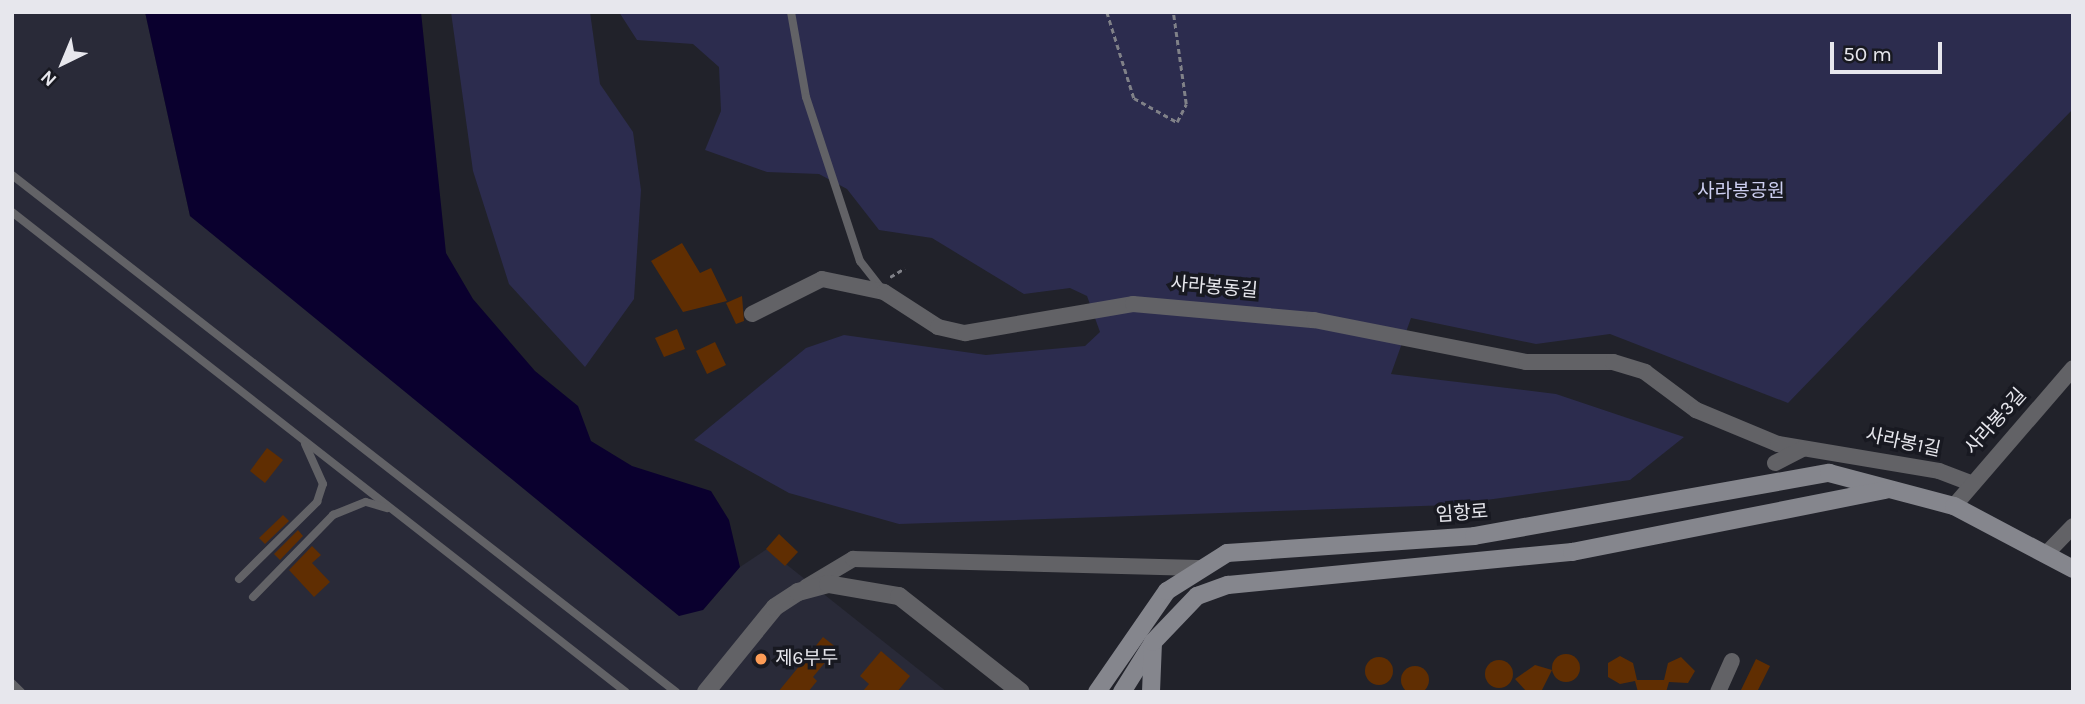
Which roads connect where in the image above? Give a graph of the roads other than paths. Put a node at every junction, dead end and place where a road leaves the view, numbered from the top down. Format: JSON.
{"nodes":[{"id":1,"x":792,"y":12,"type":"edge"},
{"id":2,"x":12,"y":175,"type":"edge"},
{"id":3,"x":12,"y":212,"type":"edge"},
{"id":4,"x":882,"y":289,"type":"junction"},
{"id":5,"x":752,"y":314,"type":"dead end"},
{"id":6,"x":2073,"y":368,"type":"edge"},
{"id":7,"x":299,"y":436,"type":"junction"},
{"id":8,"x":1803,"y":449,"type":"junction"},
{"id":9,"x":1826,"y":451,"type":"joint"},
{"id":10,"x":1776,"y":463,"type":"dead end"},
{"id":11,"x":1970,"y":482,"type":"junction"},
{"id":12,"x":1888,"y":489,"type":"junction"},
{"id":13,"x":1954,"y":506,"type":"junction"},
{"id":14,"x":394,"y":510,"type":"junction"},
{"id":15,"x":2073,"y":526,"type":"edge"},
{"id":16,"x":2046,"y":554,"type":"junction"},
{"id":17,"x":1198,"y":568,"type":"junction"},
{"id":18,"x":2073,"y":569,"type":"edge"},
{"id":19,"x":239,"y":579,"type":"dead end"},
{"id":20,"x":798,"y":592,"type":"junction"},
{"id":21,"x":254,"y":597,"type":"dead end"},
{"id":22,"x":1153,"y":642,"type":"junction"},
{"id":23,"x":1732,"y":661,"type":"dead end"},
{"id":24,"x":12,"y":683,"type":"edge"},
{"id":25,"x":21,"y":692,"type":"edge"},
{"id":26,"x":626,"y":692,"type":"edge"},
{"id":27,"x":676,"y":692,"type":"edge"},
{"id":28,"x":706,"y":692,"type":"edge"},
{"id":29,"x":1021,"y":692,"type":"edge"},
{"id":30,"x":1097,"y":692,"type":"edge"},
{"id":31,"x":1122,"y":692,"type":"edge"},
{"id":32,"x":1150,"y":692,"type":"edge"},
{"id":33,"x":1718,"y":692,"type":"edge"}],
"edges":[{"from":1,"to":4,"type":"lane","name":"사라봉동길"},
{"from":2,"to":27,"type":"lane"},
{"from":3,"to":7,"type":"lane"},
{"from":4,"to":5,"type":"street"},
{"from":4,"to":8,"type":"street","name":"사라봉동길"},
{"from":6,"to":11,"type":"street","name":"사라봉3길"},
{"from":7,"to":14,"type":"lane"},
{"from":7,"to":19,"type":"lane"},
{"from":8,"to":9,"type":"street","name":"사라봉동길"},
{"from":8,"to":10,"type":"street"},
{"from":9,"to":11,"type":"street","name":"사라봉1길"},
{"from":11,"to":13,"type":"street","name":"사라봉3길"},
{"from":12,"to":13,"type":"main road","name":"임항로"},
{"from":12,"to":17,"type":"main road","name":"임항로"},
{"from":12,"to":22,"type":"main road","name":"임항로"},
{"from":13,"to":16,"type":"main road","name":"임항로"},
{"from":14,"to":21,"type":"lane"},
{"from":14,"to":26,"type":"lane"},
{"from":15,"to":16,"type":"street"},
{"from":16,"to":18,"type":"main road","name":"임항로"},
{"from":17,"to":20,"type":"street"},
{"from":17,"to":30,"type":"main road","name":"임항로"},
{"from":20,"to":28,"type":"street"},
{"from":20,"to":29,"type":"street"},
{"from":22,"to":31,"type":"main road","name":"임항로"},
{"from":22,"to":32,"type":"main road"},
{"from":23,"to":33,"type":"street"},
{"from":24,"to":25,"type":"lane"}]}
